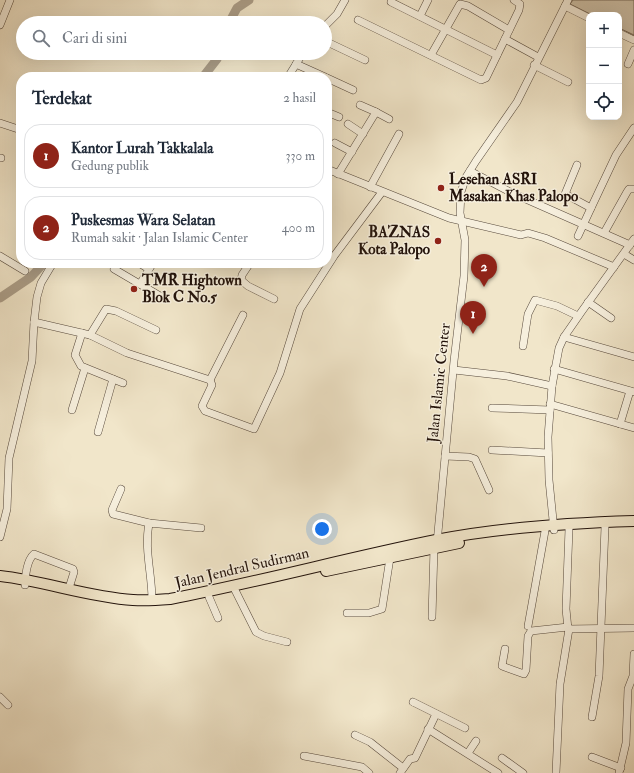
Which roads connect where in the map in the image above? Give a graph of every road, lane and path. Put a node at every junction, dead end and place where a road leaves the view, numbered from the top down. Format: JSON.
{"nodes":[{"id":1,"x":10,"y":0,"type":"edge"},
{"id":2,"x":345,"y":0,"type":"edge"},
{"id":3,"x":428,"y":0,"type":"edge"},
{"id":4,"x":514,"y":0,"type":"edge"},
{"id":5,"x":391,"y":2,"type":"dead end"},
{"id":6,"x":400,"y":3,"type":"edge"},
{"id":7,"x":567,"y":3,"type":"edge"},
{"id":8,"x":420,"y":16,"type":"junction"},
{"id":9,"x":586,"y":16,"type":"edge"},
{"id":10,"x":332,"y":19,"type":"edge"},
{"id":11,"x":358,"y":20,"type":"dead end"},
{"id":12,"x":0,"y":25,"type":"edge"},
{"id":13,"x":446,"y":29,"type":"junction"},
{"id":14,"x":509,"y":30,"type":"junction"},
{"id":15,"x":622,"y":34,"type":"edge"},
{"id":16,"x":505,"y":38,"type":"junction"},
{"id":17,"x":634,"y":40,"type":"edge"},
{"id":18,"x":332,"y":44,"type":"edge"},
{"id":19,"x":634,"y":50,"type":"edge"},
{"id":20,"x":431,"y":55,"type":"junction"},
{"id":21,"x":497,"y":55,"type":"junction"},
{"id":22,"x":538,"y":58,"type":"junction"},
{"id":23,"x":299,"y":60,"type":"edge"},
{"id":24,"x":365,"y":60,"type":"dead end"},
{"id":25,"x":296,"y":64,"type":"junction"},
{"id":26,"x":628,"y":64,"type":"dead end"},
{"id":27,"x":534,"y":65,"type":"junction"},
{"id":28,"x":291,"y":72,"type":"edge"},
{"id":29,"x":314,"y":72,"type":"edge"},
{"id":30,"x":332,"y":80,"type":"edge"},
{"id":31,"x":568,"y":82,"type":"dead end"},
{"id":32,"x":353,"y":90,"type":"dead end"},
{"id":33,"x":360,"y":105,"type":"dead end"},
{"id":34,"x":376,"y":112,"type":"junction"},
{"id":35,"x":332,"y":114,"type":"edge"},
{"id":36,"x":339,"y":117,"type":"dead end"},
{"id":37,"x":389,"y":118,"type":"dead end"},
{"id":38,"x":0,"y":123,"type":"edge"},
{"id":39,"x":348,"y":124,"type":"dead end"},
{"id":40,"x":16,"y":128,"type":"edge"},
{"id":41,"x":634,"y":128,"type":"edge"},
{"id":42,"x":363,"y":134,"type":"junction"},
{"id":43,"x":399,"y":134,"type":"dead end"},
{"id":44,"x":335,"y":143,"type":"dead end"},
{"id":45,"x":352,"y":152,"type":"junction"},
{"id":46,"x":577,"y":165,"type":"dead end"},
{"id":47,"x":470,"y":171,"type":"junction"},
{"id":48,"x":332,"y":172,"type":"edge"},
{"id":49,"x":338,"y":174,"type":"junction"},
{"id":50,"x":370,"y":187,"type":"junction"},
{"id":51,"x":634,"y":189,"type":"edge"},
{"id":52,"x":382,"y":192,"type":"junction"},
{"id":53,"x":591,"y":208,"type":"junction"},
{"id":54,"x":461,"y":222,"type":"junction"},
{"id":55,"x":584,"y":224,"type":"junction"},
{"id":56,"x":604,"y":233,"type":"junction"},
{"id":57,"x":578,"y":236,"type":"dead end"},
{"id":58,"x":632,"y":242,"type":"edge"},
{"id":59,"x":332,"y":254,"type":"edge"},
{"id":60,"x":624,"y":254,"type":"junction"},
{"id":61,"x":0,"y":256,"type":"edge"},
{"id":62,"x":634,"y":260,"type":"edge"},
{"id":63,"x":16,"y":266,"type":"edge"},
{"id":64,"x":614,"y":267,"type":"junction"},
{"id":65,"x":20,"y":268,"type":"edge"},
{"id":66,"x":50,"y":268,"type":"edge"},
{"id":67,"x":150,"y":268,"type":"edge"},
{"id":68,"x":247,"y":268,"type":"edge"},
{"id":69,"x":323,"y":268,"type":"edge"},
{"id":70,"x":114,"y":269,"type":"dead end"},
{"id":71,"x":25,"y":271,"type":"dead end"},
{"id":72,"x":140,"y":284,"type":"junction"},
{"id":73,"x":160,"y":296,"type":"dead end"},
{"id":74,"x":274,"y":299,"type":"dead end"},
{"id":75,"x":588,"y":302,"type":"junction"},
{"id":76,"x":243,"y":315,"type":"dead end"},
{"id":77,"x":578,"y":316,"type":"junction"},
{"id":78,"x":611,"y":318,"type":"dead end"},
{"id":79,"x":34,"y":322,"type":"junction"},
{"id":80,"x":156,"y":330,"type":"dead end"},
{"id":81,"x":82,"y":333,"type":"junction"},
{"id":82,"x":90,"y":335,"type":"junction"},
{"id":83,"x":564,"y":337,"type":"junction"},
{"id":84,"x":523,"y":346,"type":"dead end"},
{"id":85,"x":634,"y":357,"type":"edge"},
{"id":86,"x":85,"y":368,"type":"junction"},
{"id":87,"x":554,"y":369,"type":"junction"},
{"id":88,"x":454,"y":370,"type":"junction"},
{"id":89,"x":113,"y":379,"type":"junction"},
{"id":90,"x":210,"y":380,"type":"junction"},
{"id":91,"x":123,"y":383,"type":"dead end"},
{"id":92,"x":552,"y":386,"type":"junction"},
{"id":93,"x":632,"y":391,"type":"edge"},
{"id":94,"x":550,"y":407,"type":"junction"},
{"id":95,"x":492,"y":408,"type":"dead end"},
{"id":96,"x":72,"y":410,"type":"dead end"},
{"id":97,"x":620,"y":424,"type":"junction"},
{"id":98,"x":634,"y":428,"type":"edge"},
{"id":99,"x":98,"y":432,"type":"dead end"},
{"id":100,"x":492,"y":450,"type":"dead end"},
{"id":101,"x":548,"y":453,"type":"junction"},
{"id":102,"x":445,"y":456,"type":"junction"},
{"id":103,"x":121,"y":489,"type":"dead end"},
{"id":104,"x":489,"y":490,"type":"dead end"},
{"id":105,"x":634,"y":521,"type":"edge"},
{"id":106,"x":149,"y":523,"type":"junction"},
{"id":107,"x":634,"y":526,"type":"edge"},
{"id":108,"x":605,"y":527,"type":"junction"},
{"id":109,"x":201,"y":528,"type":"dead end"},
{"id":110,"x":551,"y":529,"type":"junction"},
{"id":111,"x":569,"y":529,"type":"junction"},
{"id":112,"x":0,"y":537,"type":"edge"},
{"id":113,"x":436,"y":545,"type":"junction"},
{"id":114,"x":390,"y":558,"type":"junction"},
{"id":115,"x":0,"y":576,"type":"edge"},
{"id":116,"x":0,"y":582,"type":"edge"},
{"id":117,"x":25,"y":582,"type":"junction"},
{"id":118,"x":69,"y":588,"type":"junction"},
{"id":119,"x":235,"y":590,"type":"junction"},
{"id":120,"x":209,"y":597,"type":"junction"},
{"id":121,"x":152,"y":600,"type":"junction"},
{"id":122,"x":347,"y":613,"type":"dead end"},
{"id":123,"x":432,"y":617,"type":"dead end"},
{"id":124,"x":218,"y":618,"type":"dead end"},
{"id":125,"x":528,"y":626,"type":"dead end"},
{"id":126,"x":568,"y":628,"type":"junction"},
{"id":127,"x":634,"y":628,"type":"edge"},
{"id":128,"x":600,"y":629,"type":"junction"},
{"id":129,"x":287,"y":642,"type":"dead end"},
{"id":130,"x":505,"y":649,"type":"dead end"},
{"id":131,"x":634,"y":654,"type":"edge"},
{"id":132,"x":634,"y":676,"type":"edge"},
{"id":133,"x":0,"y":696,"type":"edge"},
{"id":134,"x":413,"y":702,"type":"dead end"},
{"id":135,"x":8,"y":706,"type":"dead end"},
{"id":136,"x":631,"y":707,"type":"edge"},
{"id":137,"x":436,"y":714,"type":"junction"},
{"id":138,"x":592,"y":717,"type":"dead end"},
{"id":139,"x":465,"y":728,"type":"dead end"},
{"id":140,"x":428,"y":729,"type":"junction"},
{"id":141,"x":355,"y":735,"type":"dead end"},
{"id":142,"x":476,"y":741,"type":"dead end"},
{"id":143,"x":626,"y":743,"type":"junction"},
{"id":144,"x":634,"y":746,"type":"edge"},
{"id":145,"x":468,"y":753,"type":"junction"},
{"id":146,"x":304,"y":756,"type":"dead end"},
{"id":147,"x":502,"y":758,"type":"dead end"},
{"id":148,"x":592,"y":758,"type":"dead end"},
{"id":149,"x":402,"y":770,"type":"edge"},
{"id":150,"x":620,"y":770,"type":"edge"},
{"id":151,"x":369,"y":773,"type":"edge"},
{"id":152,"x":498,"y":773,"type":"edge"},
{"id":153,"x":522,"y":773,"type":"edge"},
{"id":154,"x":556,"y":773,"type":"edge"}],
"edges":[{"from":1,"to":12,"type":"street"},
{"from":2,"to":10,"type":"street"},
{"from":3,"to":8,"type":"street"},
{"from":4,"to":14,"type":"street"},
{"from":5,"to":6,"type":"street"},
{"from":6,"to":8,"type":"street"},
{"from":7,"to":9,"type":"street"},
{"from":7,"to":22,"type":"street","name":"Jalan Islamic Center"},
{"from":8,"to":13,"type":"street"},
{"from":11,"to":20,"type":"street"},
{"from":13,"to":14,"type":"street"},
{"from":13,"to":20,"type":"street"},
{"from":13,"to":21,"type":"street"},
{"from":14,"to":16,"type":"street"},
{"from":15,"to":17,"type":"street"},
{"from":16,"to":21,"type":"street"},
{"from":16,"to":22,"type":"street"},
{"from":18,"to":24,"type":"street"},
{"from":19,"to":26,"type":"street"},
{"from":20,"to":21,"type":"street"},
{"from":22,"to":27,"type":"street","name":"Jalan Islamic Center"},
{"from":23,"to":25,"type":"street"},
{"from":25,"to":28,"type":"street"},
{"from":25,"to":29,"type":"street"},
{"from":27,"to":31,"type":"street"},
{"from":27,"to":47,"type":"street","name":"Jalan Islamic Center"},
{"from":30,"to":32,"type":"street"},
{"from":33,"to":34,"type":"street"},
{"from":34,"to":37,"type":"street"},
{"from":34,"to":42,"type":"street"},
{"from":35,"to":36,"type":"street"},
{"from":38,"to":40,"type":"street"},
{"from":39,"to":42,"type":"street"},
{"from":41,"to":53,"type":"street"},
{"from":42,"to":45,"type":"street"},
{"from":43,"to":50,"type":"street"},
{"from":44,"to":45,"type":"street"},
{"from":45,"to":49,"type":"street"},
{"from":46,"to":53,"type":"street"},
{"from":47,"to":54,"type":"street","name":"Jalan Islamic Center"},
{"from":47,"to":55,"type":"street"},
{"from":48,"to":49,"type":"street"},
{"from":49,"to":50,"type":"street"},
{"from":50,"to":52,"type":"street"},
{"from":51,"to":56,"type":"street"},
{"from":52,"to":54,"type":"street"},
{"from":52,"to":59,"type":"street"},
{"from":53,"to":55,"type":"street"},
{"from":54,"to":64,"type":"street"},
{"from":54,"to":88,"type":"street","name":"Jalan Islamic Center"},
{"from":55,"to":56,"type":"street"},
{"from":55,"to":57,"type":"street"},
{"from":56,"to":58,"type":"street"},
{"from":58,"to":60,"type":"street"},
{"from":60,"to":62,"type":"street"},
{"from":60,"to":64,"type":"street"},
{"from":61,"to":63,"type":"street"},
{"from":64,"to":75,"type":"street"},
{"from":65,"to":71,"type":"street"},
{"from":66,"to":79,"type":"street"},
{"from":67,"to":72,"type":"street"},
{"from":68,"to":74,"type":"street"},
{"from":69,"to":90,"type":"street"},
{"from":70,"to":72,"type":"street"},
{"from":72,"to":73,"type":"street"},
{"from":75,"to":77,"type":"street"},
{"from":75,"to":78,"type":"street"},
{"from":76,"to":90,"type":"street"},
{"from":77,"to":83,"type":"street"},
{"from":77,"to":84,"type":"street"},
{"from":79,"to":81,"type":"street"},
{"from":79,"to":112,"type":"street"},
{"from":80,"to":82,"type":"street"},
{"from":81,"to":82,"type":"street"},
{"from":81,"to":86,"type":"street"},
{"from":82,"to":90,"type":"street"},
{"from":83,"to":85,"type":"street"},
{"from":83,"to":87,"type":"street"},
{"from":86,"to":89,"type":"street"},
{"from":86,"to":96,"type":"street"},
{"from":87,"to":92,"type":"street"},
{"from":87,"to":93,"type":"street"},
{"from":88,"to":92,"type":"street"},
{"from":88,"to":102,"type":"street","name":"Jalan Islamic Center"},
{"from":89,"to":91,"type":"street"},
{"from":89,"to":99,"type":"street"},
{"from":92,"to":94,"type":"street"},
{"from":93,"to":97,"type":"street"},
{"from":94,"to":95,"type":"street"},
{"from":94,"to":97,"type":"street"},
{"from":94,"to":101,"type":"street"},
{"from":97,"to":98,"type":"street"},
{"from":100,"to":101,"type":"street"},
{"from":101,"to":110,"type":"street"},
{"from":102,"to":104,"type":"street"},
{"from":102,"to":113,"type":"street","name":"Jalan Islamic Center"},
{"from":103,"to":106,"type":"street"},
{"from":105,"to":110,"type":"highway","name":"Jalan Jendral Sudirman"},
{"from":106,"to":109,"type":"street"},
{"from":106,"to":121,"type":"street"},
{"from":107,"to":108,"type":"highway","name":"Jalan Jendral Sudirman"},
{"from":108,"to":111,"type":"highway","name":"Jalan Jendral Sudirman"},
{"from":108,"to":128,"type":"street"},
{"from":110,"to":111,"type":"highway","name":"Jalan Jendral Sudirman"},
{"from":110,"to":113,"type":"highway","name":"Jalan Jendral Sudirman"},
{"from":110,"to":125,"type":"street"},
{"from":111,"to":126,"type":"street"},
{"from":113,"to":114,"type":"highway","name":"Jalan Jendral Sudirman"},
{"from":113,"to":121,"type":"highway","name":"Jalan Jendral Sudirman"},
{"from":113,"to":123,"type":"street","name":"Jalan Islamic Center"},
{"from":114,"to":119,"type":"highway","name":"Jalan Jendral Sudirman"},
{"from":114,"to":122,"type":"street"},
{"from":115,"to":117,"type":"highway","name":"Jalan Jendral Sudirman"},
{"from":116,"to":117,"type":"highway","name":"Jalan Jendral Sudirman"},
{"from":117,"to":118,"type":"highway","name":"Jalan Jendral Sudirman"},
{"from":117,"to":118,"type":"street"},
{"from":117,"to":120,"type":"highway","name":"Jalan Jendral Sudirman"},
{"from":118,"to":121,"type":"highway","name":"Jalan Jendral Sudirman"},
{"from":119,"to":120,"type":"highway","name":"Jalan Jendral Sudirman"},
{"from":119,"to":129,"type":"street"},
{"from":120,"to":124,"type":"street"},
{"from":126,"to":128,"type":"street"},
{"from":126,"to":130,"type":"street"},
{"from":126,"to":154,"type":"street"},
{"from":127,"to":128,"type":"street"},
{"from":128,"to":138,"type":"street"},
{"from":131,"to":132,"type":"street"},
{"from":132,"to":136,"type":"street"},
{"from":133,"to":135,"type":"street"},
{"from":134,"to":137,"type":"street"},
{"from":136,"to":143,"type":"street"},
{"from":137,"to":139,"type":"street"},
{"from":137,"to":140,"type":"street"},
{"from":140,"to":145,"type":"street"},
{"from":140,"to":149,"type":"street"},
{"from":141,"to":149,"type":"street"},
{"from":142,"to":145,"type":"street"},
{"from":143,"to":144,"type":"street"},
{"from":143,"to":150,"type":"street"},
{"from":145,"to":152,"type":"street"},
{"from":146,"to":151,"type":"street"},
{"from":147,"to":153,"type":"street"},
{"from":148,"to":150,"type":"street"}]}
